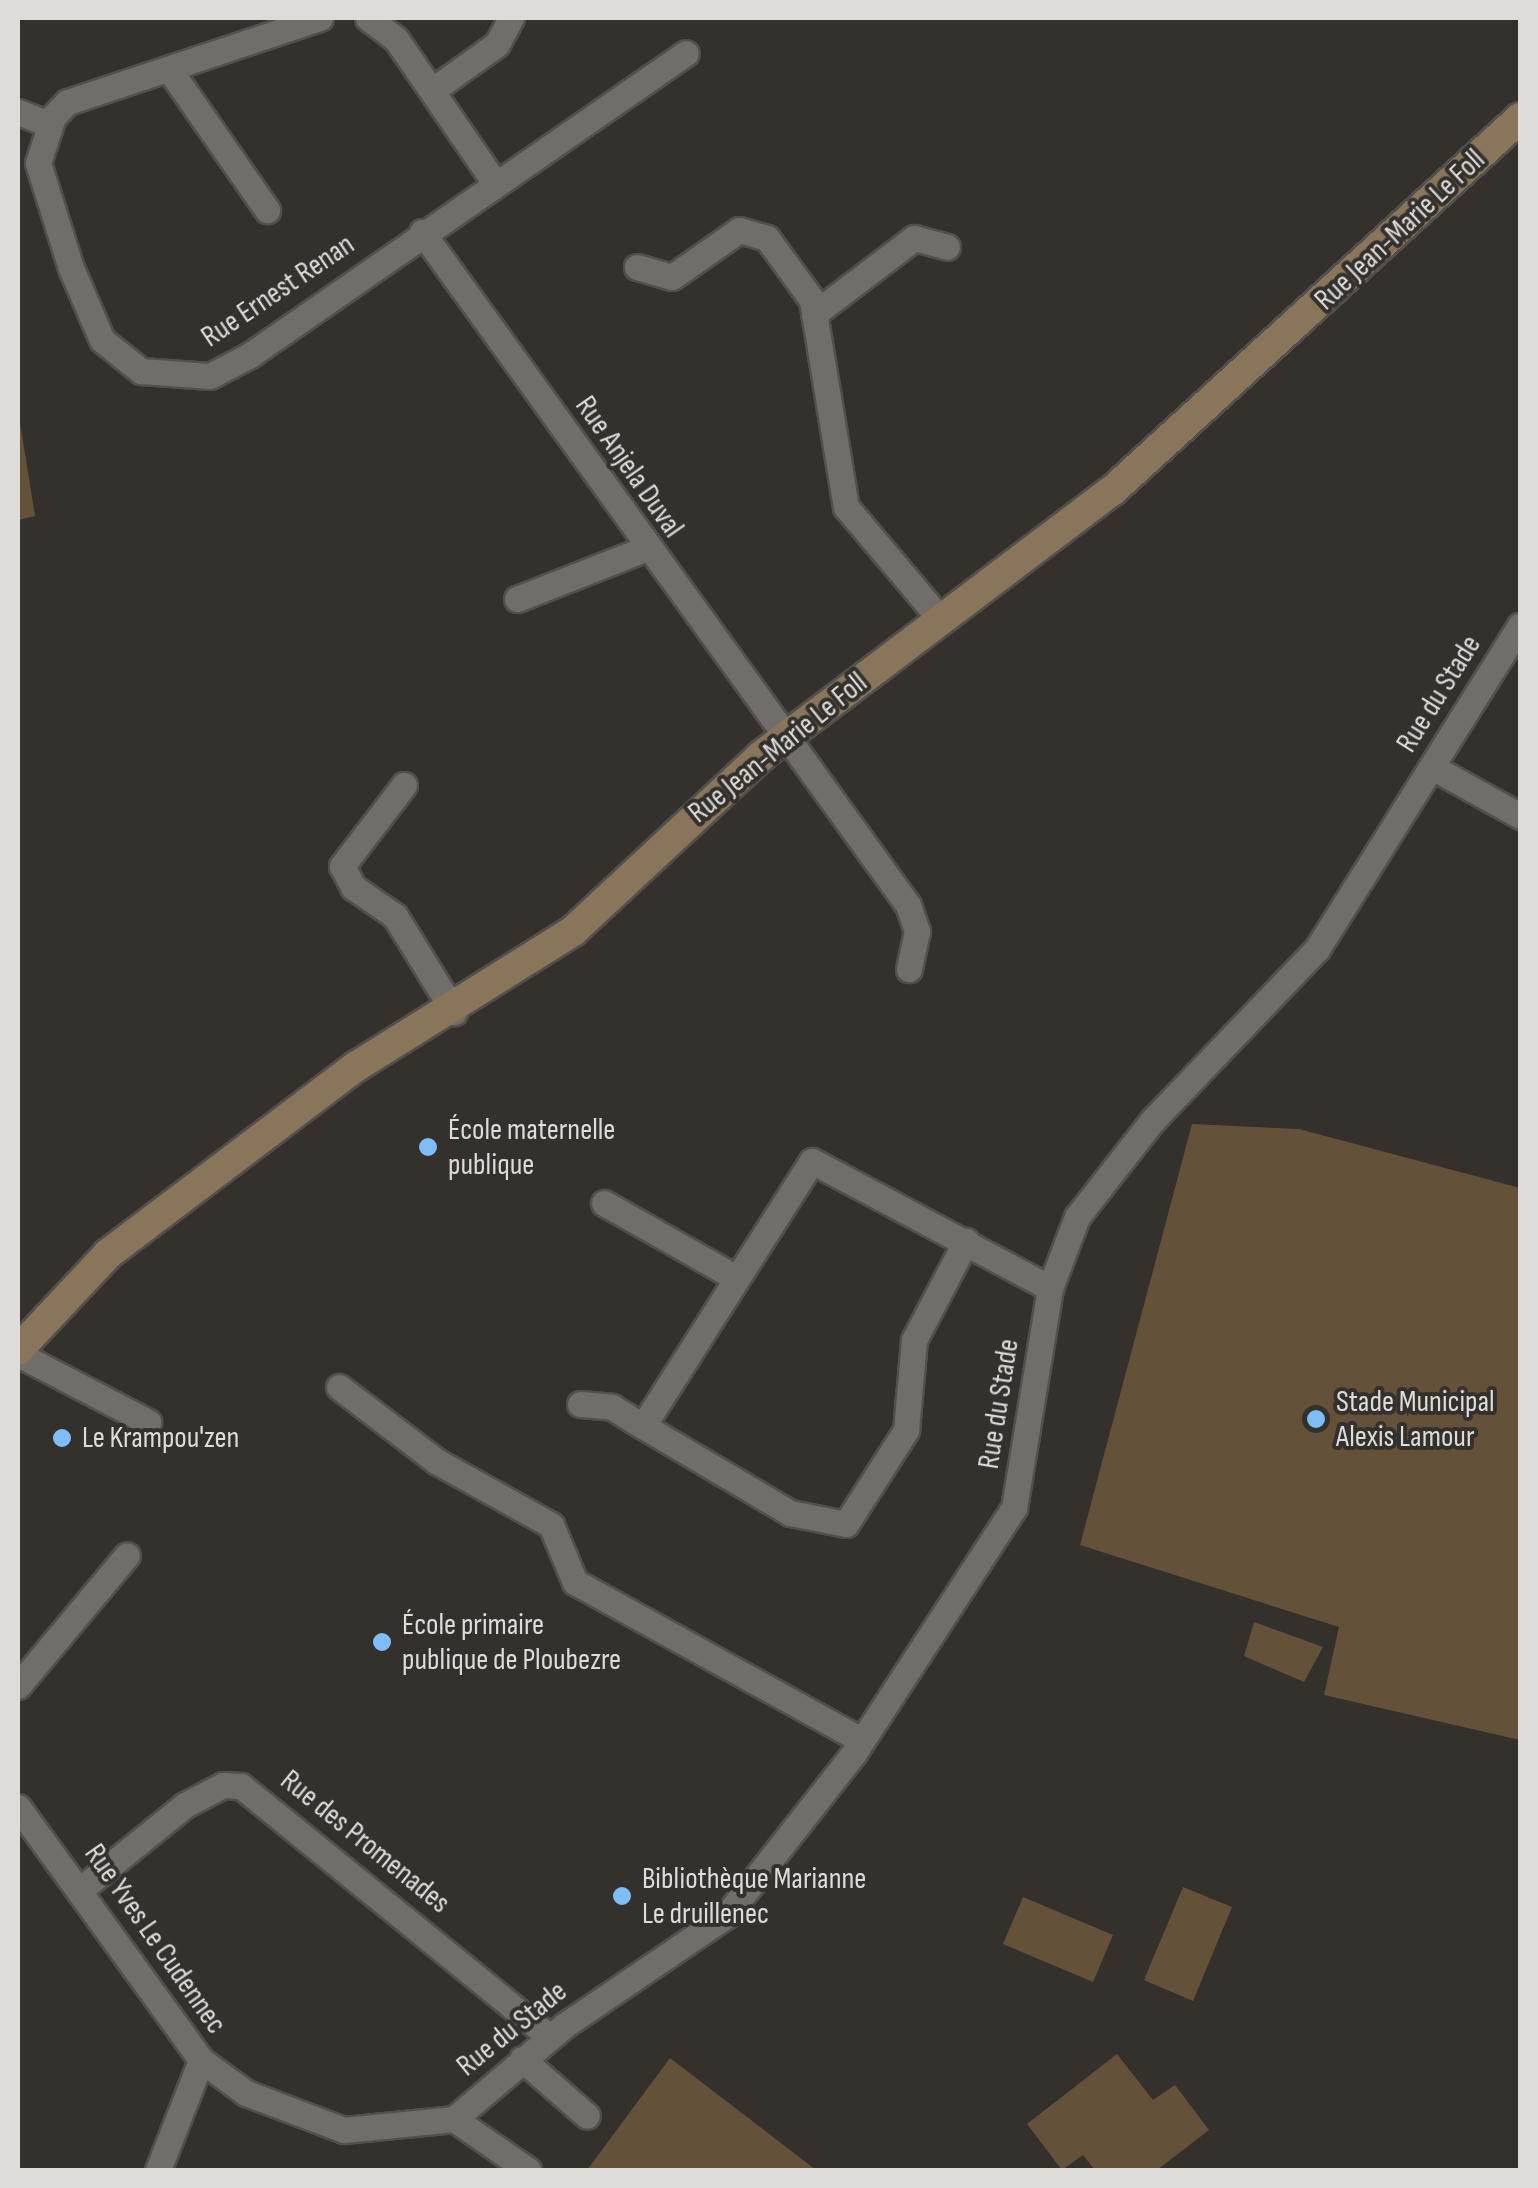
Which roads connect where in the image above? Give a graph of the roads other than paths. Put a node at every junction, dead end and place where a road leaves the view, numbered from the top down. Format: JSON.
{"nodes":[{"id":1,"x":320,"y":18,"type":"edge"},
{"id":2,"x":368,"y":18,"type":"edge"},
{"id":3,"x":512,"y":18,"type":"edge"},
{"id":4,"x":686,"y":53,"type":"dead end"},
{"id":5,"x":169,"y":69,"type":"junction"},
{"id":6,"x":434,"y":89,"type":"junction"},
{"id":7,"x":18,"y":112,"type":"edge"},
{"id":8,"x":1520,"y":118,"type":"edge"},
{"id":9,"x":50,"y":124,"type":"junction"},
{"id":10,"x":495,"y":183,"type":"junction"},
{"id":11,"x":267,"y":210,"type":"dead end"},
{"id":12,"x":422,"y":232,"type":"junction"},
{"id":13,"x":946,"y":246,"type":"dead end"},
{"id":14,"x":637,"y":267,"type":"dead end"},
{"id":15,"x":814,"y":314,"type":"junction"},
{"id":16,"x":647,"y":548,"type":"junction"},
{"id":17,"x":517,"y":599,"type":"dead end"},
{"id":18,"x":942,"y":620,"type":"junction"},
{"id":19,"x":1520,"y":625,"type":"edge"},
{"id":20,"x":789,"y":735,"type":"junction"},
{"id":21,"x":1432,"y":768,"type":"junction"},
{"id":22,"x":404,"y":785,"type":"dead end"},
{"id":23,"x":1520,"y":816,"type":"edge"},
{"id":24,"x":909,"y":969,"type":"dead end"},
{"id":25,"x":454,"y":1012,"type":"junction"},
{"id":26,"x":604,"y":1204,"type":"dead end"},
{"id":27,"x":966,"y":1241,"type":"junction"},
{"id":28,"x":734,"y":1277,"type":"junction"},
{"id":29,"x":1050,"y":1288,"type":"junction"},
{"id":30,"x":18,"y":1352,"type":"edge"},
{"id":31,"x":338,"y":1387,"type":"dead end"},
{"id":32,"x":580,"y":1404,"type":"dead end"},
{"id":33,"x":148,"y":1422,"type":"dead end"},
{"id":34,"x":643,"y":1426,"type":"junction"},
{"id":35,"x":127,"y":1554,"type":"dead end"},
{"id":36,"x":18,"y":1686,"type":"edge"},
{"id":37,"x":860,"y":1740,"type":"junction"},
{"id":38,"x":18,"y":1810,"type":"edge"},
{"id":39,"x":82,"y":1889,"type":"junction"},
{"id":40,"x":550,"y":2036,"type":"junction"},
{"id":41,"x":522,"y":2059,"type":"junction"},
{"id":42,"x":201,"y":2060,"type":"junction"},
{"id":43,"x":587,"y":2116,"type":"dead end"},
{"id":44,"x":454,"y":2119,"type":"junction"},
{"id":45,"x":158,"y":2170,"type":"edge"},
{"id":46,"x":528,"y":2170,"type":"edge"}],
"edges":[{"from":1,"to":5,"type":"street"},
{"from":2,"to":6,"type":"street"},
{"from":3,"to":6,"type":"street"},
{"from":4,"to":10,"type":"street","name":"Rue Ernest Renan"},
{"from":5,"to":9,"type":"street"},
{"from":5,"to":11,"type":"street"},
{"from":6,"to":10,"type":"street"},
{"from":7,"to":9,"type":"street"},
{"from":8,"to":18,"type":"main road","name":"Rue Jean-Marie Le Foll"},
{"from":9,"to":12,"type":"street","name":"Rue Ernest Renan"},
{"from":10,"to":12,"type":"street","name":"Rue Ernest Renan"},
{"from":12,"to":16,"type":"street","name":"Rue Anjela Duval"},
{"from":13,"to":15,"type":"street"},
{"from":14,"to":15,"type":"street"},
{"from":15,"to":18,"type":"street"},
{"from":16,"to":17,"type":"street"},
{"from":16,"to":20,"type":"street","name":"Rue Anjela Duval"},
{"from":18,"to":20,"type":"main road","name":"Rue Jean-Marie Le Foll"},
{"from":19,"to":21,"type":"street","name":"Rue du Stade"},
{"from":20,"to":24,"type":"street","name":"Rue Anjela Duval"},
{"from":20,"to":25,"type":"main road","name":"Rue Jean-Marie Le Foll"},
{"from":21,"to":23,"type":"street"},
{"from":21,"to":29,"type":"street","name":"Rue du Stade"},
{"from":22,"to":25,"type":"street"},
{"from":25,"to":30,"type":"main road","name":"Rue Jean-Marie Le Foll"},
{"from":26,"to":28,"type":"street"},
{"from":27,"to":28,"type":"street"},
{"from":27,"to":29,"type":"street"},
{"from":27,"to":34,"type":"street"},
{"from":28,"to":34,"type":"street"},
{"from":29,"to":37,"type":"street","name":"Rue du Stade"},
{"from":30,"to":33,"type":"street"},
{"from":31,"to":37,"type":"street"},
{"from":32,"to":34,"type":"street"},
{"from":35,"to":36,"type":"street"},
{"from":37,"to":40,"type":"street","name":"Rue du Stade"},
{"from":38,"to":39,"type":"street","name":"Rue Yves Le Cudennec"},
{"from":39,"to":40,"type":"street","name":"Rue des Promenades"},
{"from":39,"to":42,"type":"street","name":"Rue Yves Le Cudennec"},
{"from":40,"to":41,"type":"street","name":"Rue du Stade"},
{"from":41,"to":43,"type":"street"},
{"from":41,"to":44,"type":"street","name":"Rue du Stade"},
{"from":42,"to":44,"type":"street","name":"Rue Yves Le Cudennec"},
{"from":42,"to":45,"type":"street"},
{"from":44,"to":46,"type":"street"}]}
